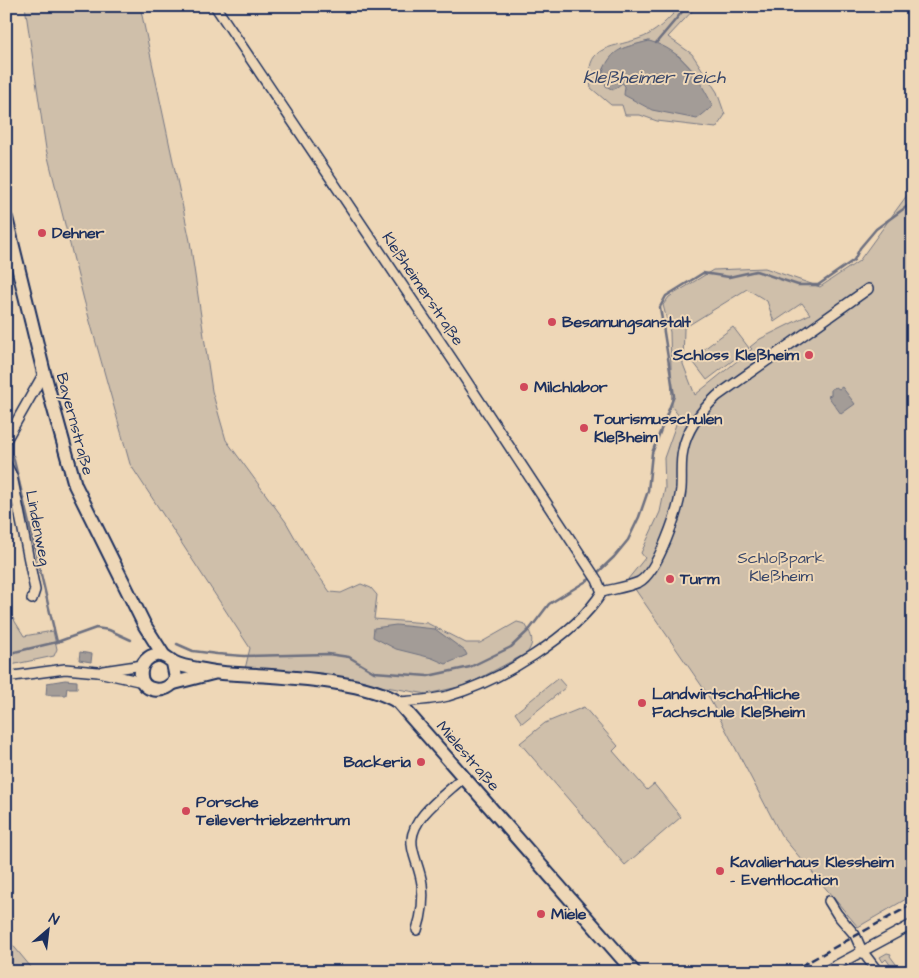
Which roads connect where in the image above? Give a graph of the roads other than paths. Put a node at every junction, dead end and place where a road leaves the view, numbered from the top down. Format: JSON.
{"nodes":[{"id":1,"x":214,"y":6,"type":"edge"},
{"id":2,"x":6,"y":218,"type":"edge"},
{"id":3,"x":868,"y":289,"type":"dead end"},
{"id":4,"x":44,"y":373,"type":"junction"},
{"id":5,"x":6,"y":440,"type":"edge"},
{"id":6,"x":6,"y":464,"type":"edge"},
{"id":7,"x":602,"y":592,"type":"junction"},
{"id":8,"x":32,"y":599,"type":"dead end"},
{"id":9,"x":158,"y":660,"type":"junction"},
{"id":10,"x":98,"y":672,"type":"junction"},
{"id":11,"x":216,"y":672,"type":"junction"},
{"id":12,"x":6,"y":678,"type":"edge"},
{"id":13,"x":143,"y":682,"type":"junction"},
{"id":14,"x":174,"y":683,"type":"junction"},
{"id":15,"x":398,"y":702,"type":"junction"},
{"id":16,"x":464,"y":777,"type":"junction"},
{"id":17,"x":829,"y":902,"type":"dead end"},
{"id":18,"x":913,"y":924,"type":"edge"},
{"id":19,"x":417,"y":930,"type":"dead end"},
{"id":20,"x":862,"y":951,"type":"junction"},
{"id":21,"x":634,"y":972,"type":"edge"},
{"id":22,"x":824,"y":972,"type":"edge"},
{"id":23,"x":878,"y":972,"type":"edge"}],
"edges":[{"from":1,"to":7,"type":"street","name":"Kleßheimerstraße"},
{"from":2,"to":4,"type":"street","name":"Bayernstraße"},
{"from":3,"to":7,"type":"street"},
{"from":4,"to":5,"type":"street"},
{"from":4,"to":9,"type":"street","name":"Bayernstraße"},
{"from":6,"to":8,"type":"street","name":"Lindenweg"},
{"from":7,"to":15,"type":"street"},
{"from":9,"to":10,"type":"street"},
{"from":9,"to":11,"type":"street","name":"Mielestraße"},
{"from":9,"to":13,"type":"street"},
{"from":9,"to":14,"type":"street"},
{"from":10,"to":12,"type":"street"},
{"from":10,"to":13,"type":"street"},
{"from":11,"to":14,"type":"street","name":"Mielestraße"},
{"from":11,"to":15,"type":"street","name":"Mielestraße"},
{"from":13,"to":14,"type":"street","name":"Mielestraße"},
{"from":15,"to":16,"type":"street","name":"Mielestraße"},
{"from":16,"to":19,"type":"street"},
{"from":16,"to":21,"type":"street","name":"Mielestraße"},
{"from":17,"to":20,"type":"street"},
{"from":18,"to":20,"type":"street"},
{"from":20,"to":22,"type":"street"},
{"from":20,"to":23,"type":"street"}]}
